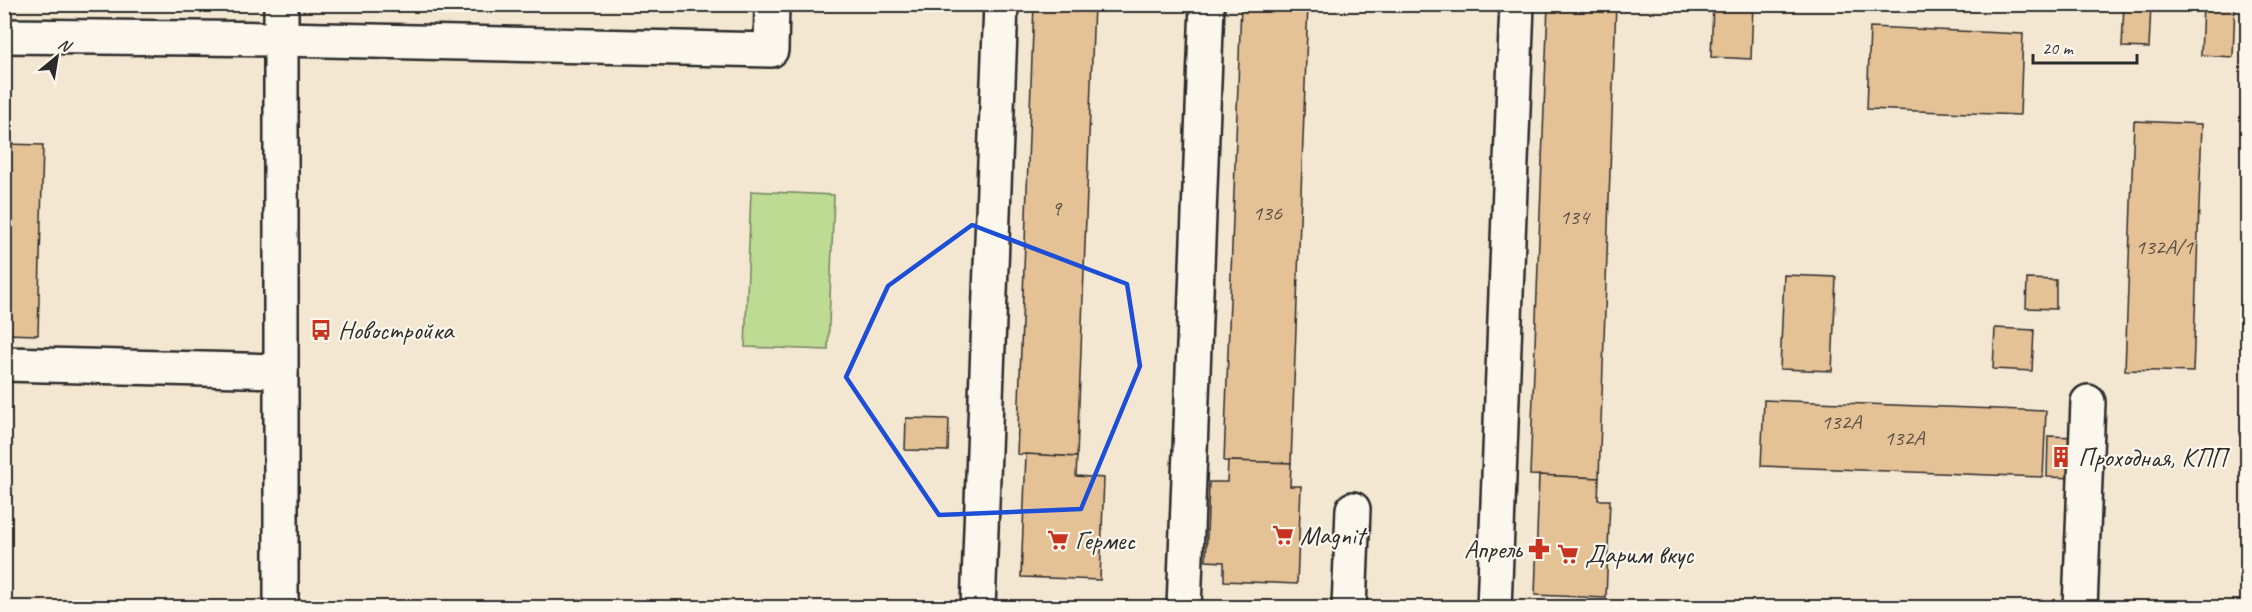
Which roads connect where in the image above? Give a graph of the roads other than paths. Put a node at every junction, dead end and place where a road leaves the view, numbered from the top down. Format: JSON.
{"nodes":[{"id":1,"x":281,"y":4,"type":"edge"},
{"id":2,"x":772,"y":4,"type":"edge"},
{"id":3,"x":1001,"y":4,"type":"edge"},
{"id":4,"x":1207,"y":4,"type":"edge"},
{"id":5,"x":1516,"y":4,"type":"edge"},
{"id":6,"x":4,"y":36,"type":"edge"},
{"id":7,"x":281,"y":39,"type":"junction"},
{"id":8,"x":4,"y":364,"type":"edge"},
{"id":9,"x":281,"y":371,"type":"junction"},
{"id":10,"x":2088,"y":402,"type":"dead end"},
{"id":11,"x":1353,"y":509,"type":"dead end"},
{"id":12,"x":283,"y":608,"type":"edge"},
{"id":13,"x":978,"y":608,"type":"edge"},
{"id":14,"x":1184,"y":608,"type":"edge"},
{"id":15,"x":1350,"y":608,"type":"edge"},
{"id":16,"x":1494,"y":608,"type":"edge"},
{"id":17,"x":2080,"y":608,"type":"edge"}],
"edges":[{"from":1,"to":7,"type":"street"},
{"from":2,"to":7,"type":"street"},
{"from":3,"to":13,"type":"street"},
{"from":4,"to":14,"type":"street"},
{"from":5,"to":16,"type":"street"},
{"from":6,"to":7,"type":"street"},
{"from":7,"to":9,"type":"street"},
{"from":8,"to":9,"type":"street"},
{"from":9,"to":12,"type":"street"},
{"from":10,"to":17,"type":"street"},
{"from":11,"to":15,"type":"street"}]}
